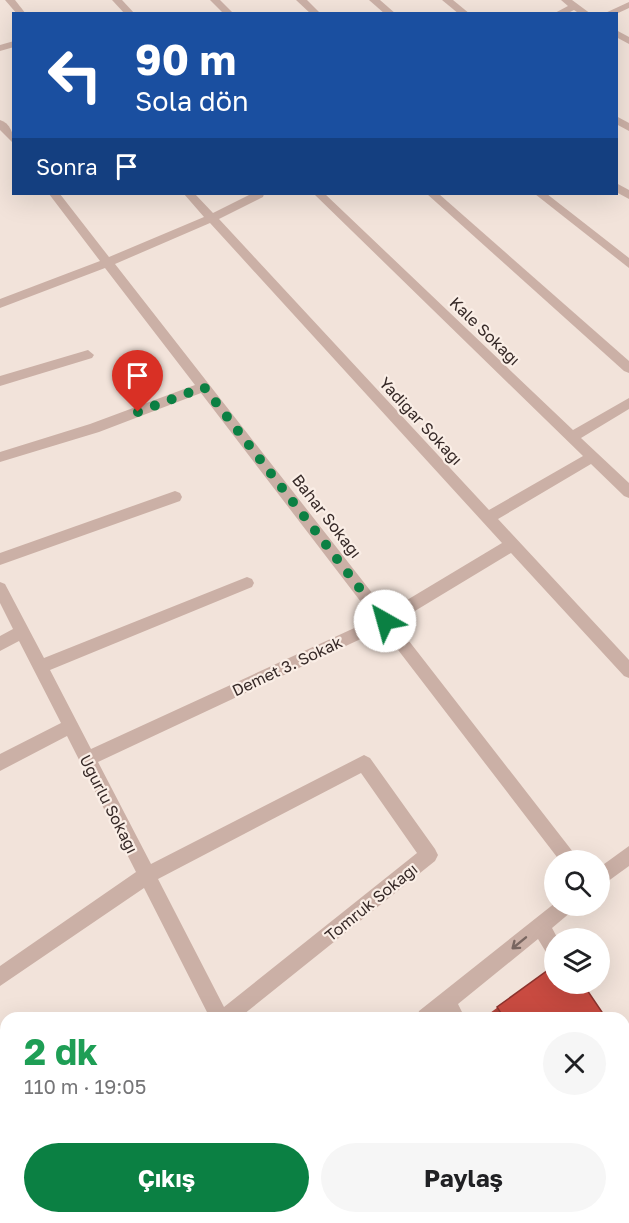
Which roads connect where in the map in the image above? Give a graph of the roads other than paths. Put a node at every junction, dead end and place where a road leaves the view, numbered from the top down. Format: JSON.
{"nodes":[{"id":1,"x":10,"y":0,"type":"edge"},
{"id":2,"x":117,"y":0,"type":"edge"},
{"id":3,"x":215,"y":0,"type":"edge"},
{"id":4,"x":301,"y":0,"type":"edge"},
{"id":5,"x":374,"y":0,"type":"edge"},
{"id":6,"x":447,"y":0,"type":"edge"},
{"id":7,"x":566,"y":0,"type":"edge"},
{"id":8,"x":629,"y":4,"type":"edge"},
{"id":9,"x":575,"y":6,"type":"junction"},
{"id":10,"x":20,"y":12,"type":"edge"},
{"id":11,"x":129,"y":12,"type":"edge"},
{"id":12,"x":228,"y":12,"type":"edge"},
{"id":13,"x":315,"y":12,"type":"edge"},
{"id":14,"x":389,"y":12,"type":"edge"},
{"id":15,"x":463,"y":12,"type":"edge"},
{"id":16,"x":562,"y":12,"type":"edge"},
{"id":17,"x":584,"y":12,"type":"edge"},
{"id":18,"x":612,"y":12,"type":"edge"},
{"id":19,"x":0,"y":123,"type":"edge"},
{"id":20,"x":12,"y":138,"type":"edge"},
{"id":21,"x":55,"y":195,"type":"edge"},
{"id":22,"x":190,"y":195,"type":"edge"},
{"id":23,"x":257,"y":195,"type":"edge"},
{"id":24,"x":320,"y":195,"type":"edge"},
{"id":25,"x":434,"y":195,"type":"edge"},
{"id":26,"x":542,"y":195,"type":"edge"},
{"id":27,"x":212,"y":219,"type":"junction"},
{"id":28,"x":108,"y":263,"type":"junction"},
{"id":29,"x":629,"y":264,"type":"edge"},
{"id":30,"x":0,"y":304,"type":"edge"},
{"id":31,"x":88,"y":355,"type":"dead end"},
{"id":32,"x":629,"y":368,"type":"edge"},
{"id":33,"x":0,"y":381,"type":"edge"},
{"id":34,"x":204,"y":387,"type":"junction"},
{"id":35,"x":629,"y":403,"type":"edge"},
{"id":36,"x":572,"y":437,"type":"junction"},
{"id":37,"x":0,"y":457,"type":"edge"},
{"id":38,"x":592,"y":457,"type":"junction"},
{"id":39,"x":629,"y":492,"type":"edge"},
{"id":40,"x":175,"y":497,"type":"dead end"},
{"id":41,"x":488,"y":518,"type":"junction"},
{"id":42,"x":512,"y":545,"type":"junction"},
{"id":43,"x":0,"y":559,"type":"edge"},
{"id":44,"x":247,"y":583,"type":"dead end"},
{"id":45,"x":0,"y":588,"type":"edge"},
{"id":46,"x":385,"y":621,"type":"junction"},
{"id":47,"x":22,"y":632,"type":"junction"},
{"id":48,"x":0,"y":644,"type":"edge"},
{"id":49,"x":40,"y":667,"type":"junction"},
{"id":50,"x":629,"y":672,"type":"edge"},
{"id":51,"x":70,"y":726,"type":"junction"},
{"id":52,"x":87,"y":759,"type":"junction"},
{"id":53,"x":0,"y":763,"type":"edge"},
{"id":54,"x":562,"y":850,"type":"edge"},
{"id":55,"x":629,"y":855,"type":"edge"},
{"id":56,"x":610,"y":870,"type":"edge"},
{"id":57,"x":146,"y":876,"type":"junction"},
{"id":58,"x":552,"y":916,"type":"edge"},
{"id":59,"x":540,"y":926,"type":"junction"},
{"id":60,"x":544,"y":933,"type":"edge"},
{"id":61,"x":0,"y":977,"type":"edge"},
{"id":62,"x":447,"y":1002,"type":"junction"},
{"id":63,"x":217,"y":1012,"type":"edge"},
{"id":64,"x":233,"y":1012,"type":"edge"},
{"id":65,"x":434,"y":1012,"type":"edge"},
{"id":66,"x":453,"y":1012,"type":"edge"}],
"edges":[{"from":1,"to":10,"type":"street"},
{"from":2,"to":11,"type":"street"},
{"from":3,"to":12,"type":"street"},
{"from":4,"to":13,"type":"street"},
{"from":5,"to":14,"type":"street"},
{"from":6,"to":15,"type":"street"},
{"from":7,"to":9,"type":"street"},
{"from":8,"to":18,"type":"street"},
{"from":9,"to":16,"type":"street"},
{"from":9,"to":17,"type":"street"},
{"from":19,"to":20,"type":"street"},
{"from":21,"to":28,"type":"street","name":"Bahar Sokağı"},
{"from":22,"to":27,"type":"street","name":"Yadigar Sokağı"},
{"from":23,"to":27,"type":"street"},
{"from":24,"to":36,"type":"street","name":"Kale Sokağı"},
{"from":25,"to":32,"type":"street"},
{"from":26,"to":29,"type":"street"},
{"from":27,"to":28,"type":"street"},
{"from":27,"to":41,"type":"street","name":"Yadigar Sokağı"},
{"from":28,"to":30,"type":"street"},
{"from":28,"to":34,"type":"street","name":"Bahar Sokağı"},
{"from":31,"to":33,"type":"street"},
{"from":34,"to":37,"type":"street"},
{"from":34,"to":46,"type":"street","name":"Bahar Sokağı"},
{"from":35,"to":36,"type":"street"},
{"from":36,"to":38,"type":"street","name":"Kale Sokağı"},
{"from":38,"to":39,"type":"street","name":"Kale Sokağı"},
{"from":38,"to":41,"type":"street"},
{"from":40,"to":43,"type":"street"},
{"from":41,"to":42,"type":"street","name":"Yadigar Sokağı"},
{"from":42,"to":46,"type":"street","name":"Demet 3. Sokak"},
{"from":42,"to":50,"type":"street","name":"Yadigar Sokağı"},
{"from":44,"to":49,"type":"street"},
{"from":45,"to":47,"type":"street","name":"Uğurlu Sokağı"},
{"from":46,"to":52,"type":"street","name":"Demet 3. Sokak"},
{"from":46,"to":54,"type":"street","name":"Bahar Sokağı"},
{"from":47,"to":48,"type":"street"},
{"from":47,"to":49,"type":"street","name":"Uğurlu Sokağı"},
{"from":49,"to":51,"type":"street","name":"Uğurlu Sokağı"},
{"from":51,"to":52,"type":"street","name":"Uğurlu Sokağı"},
{"from":51,"to":53,"type":"street"},
{"from":52,"to":57,"type":"street","name":"Uğurlu Sokağı"},
{"from":55,"to":56,"type":"street"},
{"from":57,"to":61,"type":"street"},
{"from":57,"to":63,"type":"street","name":"Uğurlu Sokağı"},
{"from":57,"to":64,"type":"street","name":"Tomruk Sokağı"},
{"from":58,"to":59,"type":"street"},
{"from":59,"to":60,"type":"street"},
{"from":59,"to":62,"type":"street","one_way":true},
{"from":62,"to":65,"type":"street"},
{"from":62,"to":66,"type":"street"}]}
